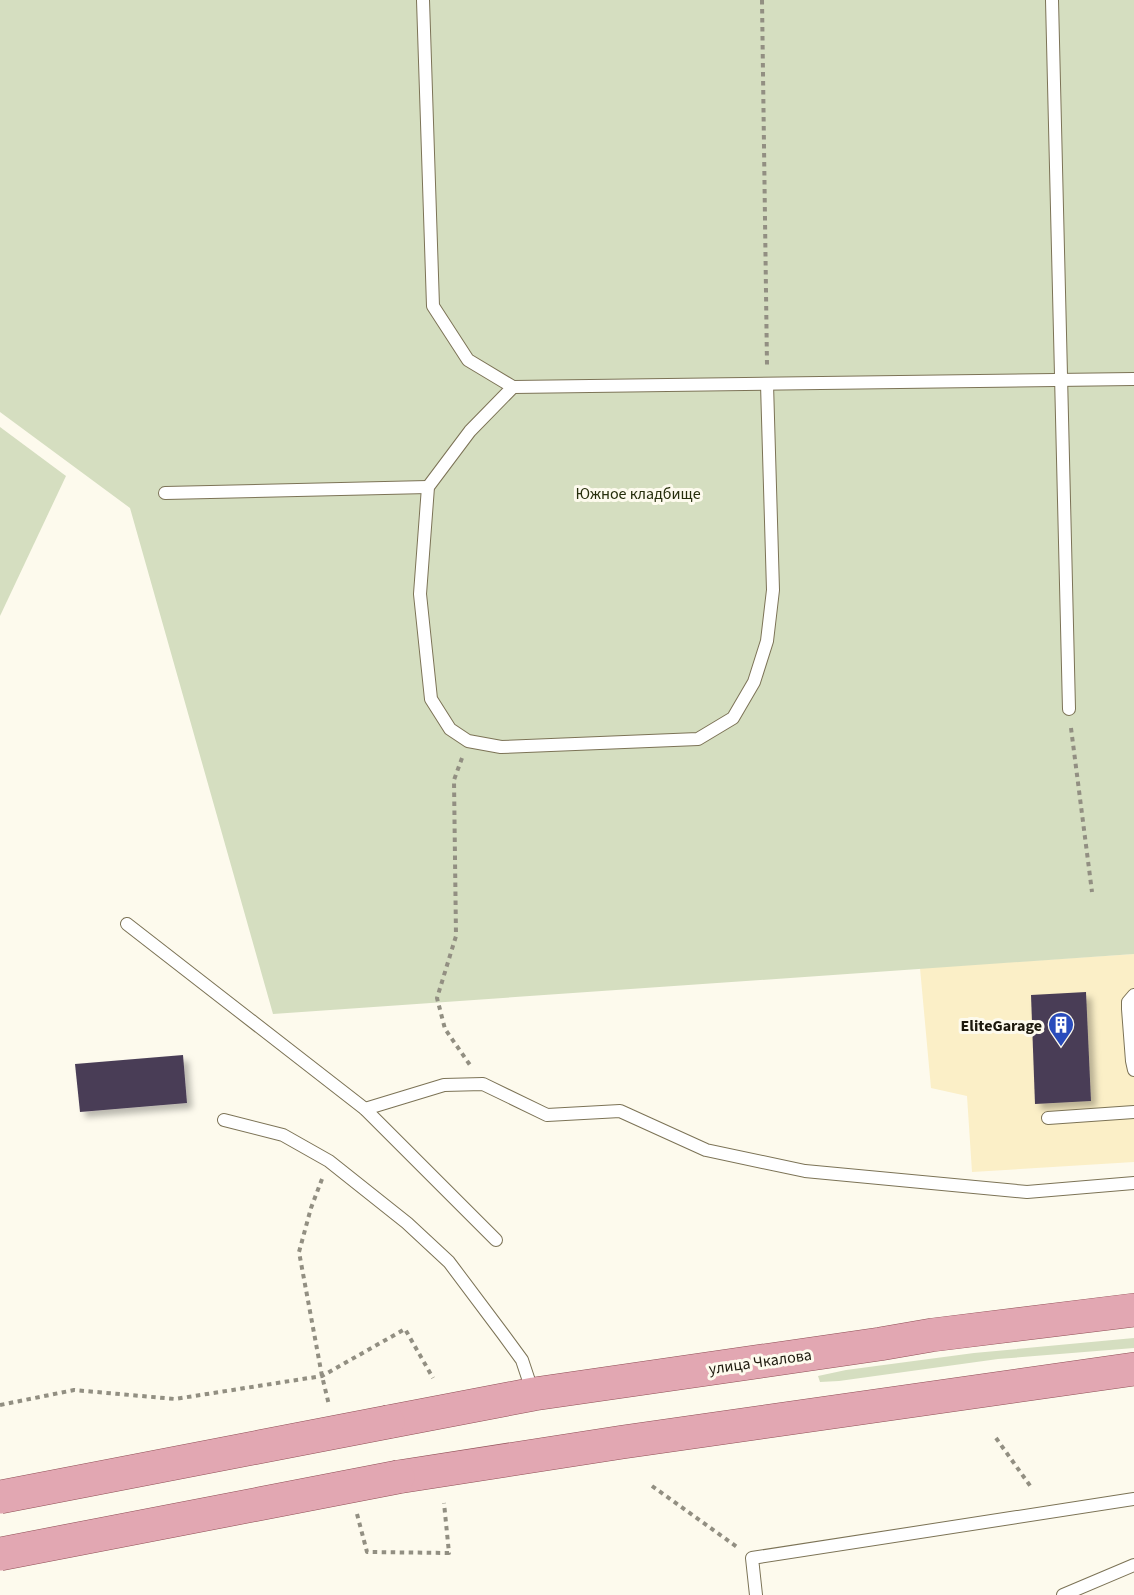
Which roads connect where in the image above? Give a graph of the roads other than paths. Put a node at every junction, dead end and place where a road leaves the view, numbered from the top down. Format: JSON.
{"nodes":[{"id":1,"x":423,"y":0,"type":"edge"},
{"id":2,"x":1052,"y":0,"type":"edge"},
{"id":3,"x":1134,"y":379,"type":"edge"},
{"id":4,"x":1061,"y":380,"type":"junction"},
{"id":5,"x":767,"y":384,"type":"junction"},
{"id":6,"x":513,"y":387,"type":"junction"},
{"id":7,"x":428,"y":487,"type":"junction"},
{"id":8,"x":165,"y":493,"type":"dead end"},
{"id":9,"x":1069,"y":709,"type":"road end"},
{"id":10,"x":127,"y":924,"type":"dead end"},
{"id":11,"x":1134,"y":995,"type":"edge"},
{"id":12,"x":1134,"y":1070,"type":"edge"},
{"id":13,"x":365,"y":1109,"type":"junction"},
{"id":14,"x":1134,"y":1112,"type":"edge"},
{"id":15,"x":1048,"y":1118,"type":"dead end"},
{"id":16,"x":224,"y":1120,"type":"dead end"},
{"id":17,"x":1134,"y":1183,"type":"edge"},
{"id":18,"x":496,"y":1240,"type":"dead end"},
{"id":19,"x":1134,"y":1310,"type":"edge"},
{"id":20,"x":1134,"y":1369,"type":"edge"},
{"id":21,"x":534,"y":1394,"type":"junction"},
{"id":22,"x":0,"y":1497,"type":"edge"},
{"id":23,"x":1134,"y":1499,"type":"edge"},
{"id":24,"x":0,"y":1554,"type":"edge"},
{"id":25,"x":1134,"y":1564,"type":"edge"},
{"id":26,"x":756,"y":1595,"type":"edge"},
{"id":27,"x":1063,"y":1595,"type":"edge"}],
"edges":[{"from":1,"to":6,"type":"lane"},
{"from":2,"to":4,"type":"lane"},
{"from":3,"to":4,"type":"lane"},
{"from":4,"to":5,"type":"lane"},
{"from":4,"to":9,"type":"lane"},
{"from":5,"to":6,"type":"lane"},
{"from":5,"to":7,"type":"lane"},
{"from":6,"to":7,"type":"lane"},
{"from":7,"to":8,"type":"lane"},
{"from":10,"to":13,"type":"lane"},
{"from":11,"to":12,"type":"lane"},
{"from":13,"to":17,"type":"lane"},
{"from":13,"to":18,"type":"lane"},
{"from":14,"to":15,"type":"lane"},
{"from":16,"to":21,"type":"lane"},
{"from":19,"to":21,"type":"main road","name":"улица Чкалова"},
{"from":20,"to":24,"type":"main road","bridge":true},
{"from":21,"to":22,"type":"main road","name":"улица Чкалова","bridge":true},
{"from":23,"to":26,"type":"lane"},
{"from":25,"to":27,"type":"lane"}]}
